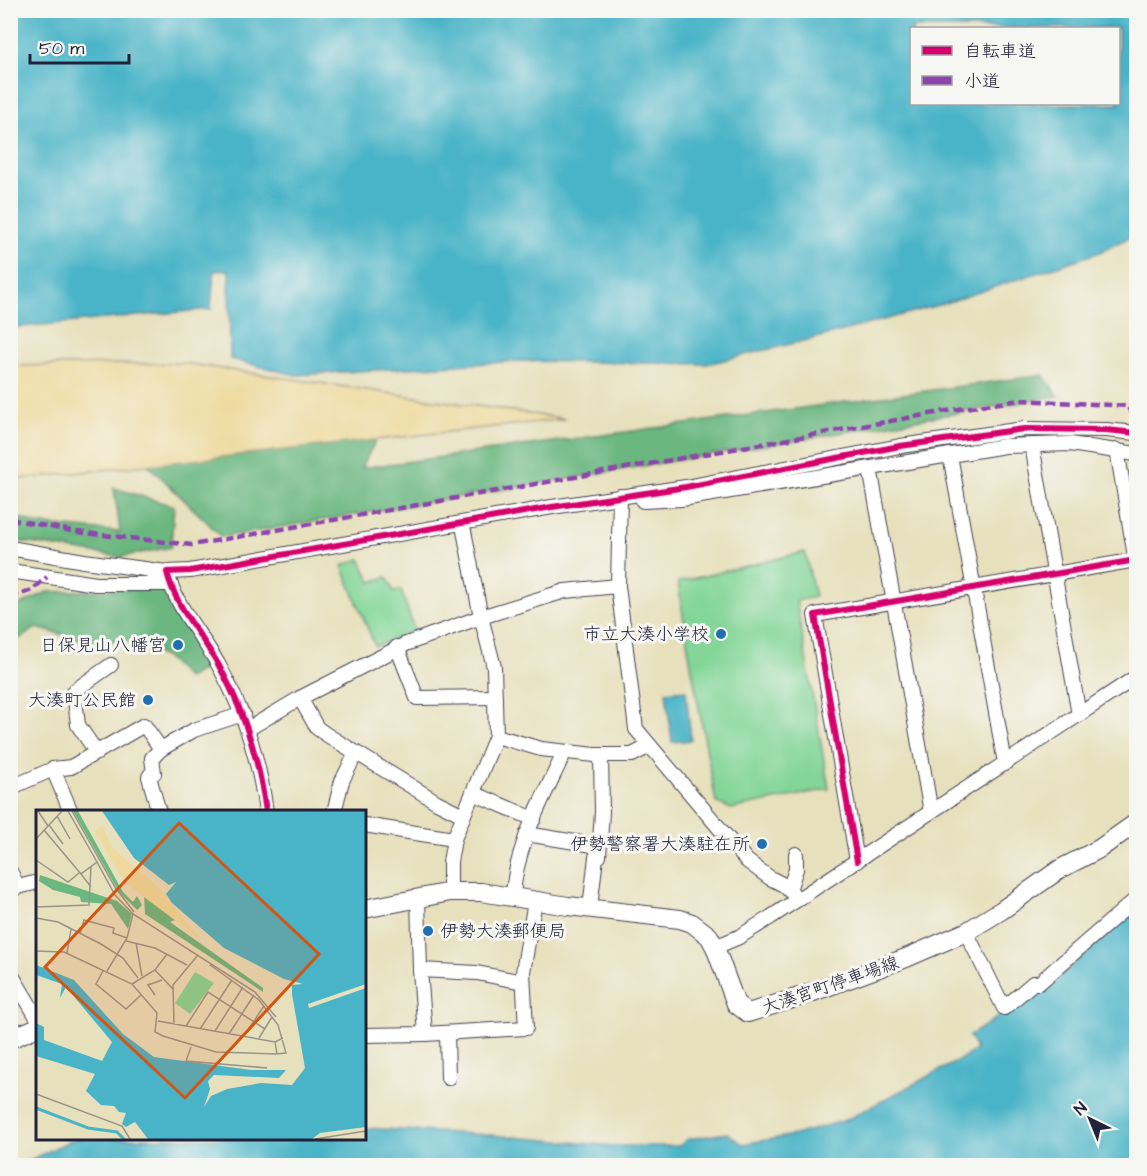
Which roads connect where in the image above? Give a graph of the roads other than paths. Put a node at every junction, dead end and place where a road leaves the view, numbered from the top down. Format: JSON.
{"nodes":[{"id":1,"x":1137,"y":433,"type":"edge"},
{"id":2,"x":1032,"y":445,"type":"junction"},
{"id":3,"x":1117,"y":450,"type":"junction"},
{"id":4,"x":1137,"y":454,"type":"edge"},
{"id":5,"x":950,"y":455,"type":"junction"},
{"id":6,"x":870,"y":468,"type":"junction"},
{"id":7,"x":620,"y":499,"type":"junction"},
{"id":8,"x":464,"y":531,"type":"dead end"},
{"id":9,"x":10,"y":548,"type":"edge"},
{"id":10,"x":1136,"y":561,"type":"edge"},
{"id":11,"x":10,"y":571,"type":"edge"},
{"id":12,"x":1055,"y":574,"type":"junction"},
{"id":13,"x":168,"y":578,"type":"junction"},
{"id":14,"x":618,"y":586,"type":"junction"},
{"id":15,"x":975,"y":589,"type":"junction"},
{"id":16,"x":895,"y":603,"type":"junction"},
{"id":17,"x":481,"y":617,"type":"junction"},
{"id":18,"x":397,"y":647,"type":"junction"},
{"id":19,"x":111,"y":665,"type":"dead end"},
{"id":20,"x":1137,"y":677,"type":"edge"},
{"id":21,"x":495,"y":697,"type":"junction"},
{"id":22,"x":300,"y":698,"type":"junction"},
{"id":23,"x":243,"y":714,"type":"junction"},
{"id":24,"x":1079,"y":715,"type":"junction"},
{"id":25,"x":248,"y":729,"type":"junction"},
{"id":26,"x":496,"y":736,"type":"junction"},
{"id":27,"x":650,"y":746,"type":"junction"},
{"id":28,"x":161,"y":749,"type":"junction"},
{"id":29,"x":96,"y":753,"type":"junction"},
{"id":30,"x":356,"y":753,"type":"junction"},
{"id":31,"x":564,"y":753,"type":"junction"},
{"id":32,"x":601,"y":755,"type":"junction"},
{"id":33,"x":1005,"y":763,"type":"junction"},
{"id":34,"x":53,"y":769,"type":"junction"},
{"id":35,"x":10,"y":788,"type":"edge"},
{"id":36,"x":473,"y":793,"type":"junction"},
{"id":37,"x":70,"y":810,"type":"edge"},
{"id":38,"x":158,"y":810,"type":"edge"},
{"id":39,"x":266,"y":810,"type":"edge"},
{"id":40,"x":335,"y":810,"type":"edge"},
{"id":41,"x":932,"y":812,"type":"junction"},
{"id":42,"x":463,"y":815,"type":"junction"},
{"id":43,"x":534,"y":819,"type":"junction"},
{"id":44,"x":1137,"y":823,"type":"edge"},
{"id":45,"x":366,"y":825,"type":"edge"},
{"id":46,"x":527,"y":834,"type":"junction"},
{"id":47,"x":454,"y":839,"type":"junction"},
{"id":48,"x":599,"y":851,"type":"junction"},
{"id":49,"x":796,"y":854,"type":"dead end"},
{"id":50,"x":857,"y":861,"type":"junction"},
{"id":51,"x":10,"y":871,"type":"edge"},
{"id":52,"x":36,"y":882,"type":"edge"},
{"id":53,"x":14,"y":888,"type":"edge"},
{"id":54,"x":450,"y":892,"type":"junction"},
{"id":55,"x":794,"y":895,"type":"junction"},
{"id":56,"x":513,"y":897,"type":"junction"},
{"id":57,"x":418,"y":898,"type":"junction"},
{"id":58,"x":1137,"y":899,"type":"edge"},
{"id":59,"x":535,"y":901,"type":"junction"},
{"id":60,"x":590,"y":908,"type":"junction"},
{"id":61,"x":366,"y":909,"type":"edge"},
{"id":62,"x":966,"y":932,"type":"junction"},
{"id":63,"x":716,"y":947,"type":"junction"},
{"id":64,"x":420,"y":970,"type":"junction"},
{"id":65,"x":11,"y":972,"type":"edge"},
{"id":66,"x":523,"y":982,"type":"junction"},
{"id":67,"x":36,"y":1016,"type":"edge"},
{"id":68,"x":36,"y":1028,"type":"edge"},
{"id":69,"x":447,"y":1033,"type":"junction"},
{"id":70,"x":425,"y":1034,"type":"junction"},
{"id":71,"x":366,"y":1035,"type":"edge"},
{"id":72,"x":10,"y":1038,"type":"edge"},
{"id":73,"x":448,"y":1078,"type":"dead end"}],
"edges":[{"from":1,"to":7,"type":"street"},
{"from":2,"to":3,"type":"street"},
{"from":2,"to":5,"type":"street"},
{"from":2,"to":12,"type":"street"},
{"from":3,"to":4,"type":"street"},
{"from":3,"to":10,"type":"street"},
{"from":5,"to":6,"type":"street"},
{"from":5,"to":15,"type":"street"},
{"from":6,"to":7,"type":"street"},
{"from":6,"to":16,"type":"street"},
{"from":7,"to":13,"type":"street"},
{"from":7,"to":14,"type":"street"},
{"from":8,"to":17,"type":"street"},
{"from":9,"to":13,"type":"street"},
{"from":10,"to":12,"type":"street"},
{"from":11,"to":13,"type":"street"},
{"from":12,"to":15,"type":"street"},
{"from":12,"to":24,"type":"street"},
{"from":13,"to":23,"type":"street"},
{"from":14,"to":17,"type":"street"},
{"from":14,"to":27,"type":"street"},
{"from":15,"to":16,"type":"street"},
{"from":15,"to":33,"type":"street"},
{"from":16,"to":41,"type":"street"},
{"from":16,"to":50,"type":"street"},
{"from":17,"to":18,"type":"street"},
{"from":17,"to":21,"type":"street"},
{"from":18,"to":21,"type":"street"},
{"from":18,"to":22,"type":"street"},
{"from":19,"to":29,"type":"street"},
{"from":20,"to":24,"type":"street"},
{"from":21,"to":26,"type":"street"},
{"from":22,"to":25,"type":"street"},
{"from":22,"to":30,"type":"street"},
{"from":23,"to":25,"type":"street"},
{"from":23,"to":28,"type":"street"},
{"from":24,"to":33,"type":"street"},
{"from":25,"to":39,"type":"street"},
{"from":26,"to":31,"type":"street"},
{"from":26,"to":36,"type":"street"},
{"from":27,"to":32,"type":"street"},
{"from":27,"to":55,"type":"street"},
{"from":28,"to":29,"type":"street"},
{"from":28,"to":38,"type":"street"},
{"from":29,"to":34,"type":"street"},
{"from":30,"to":40,"type":"street"},
{"from":30,"to":42,"type":"street"},
{"from":31,"to":32,"type":"street"},
{"from":31,"to":43,"type":"street"},
{"from":32,"to":48,"type":"street"},
{"from":33,"to":41,"type":"street"},
{"from":34,"to":35,"type":"street"},
{"from":34,"to":37,"type":"street"},
{"from":36,"to":42,"type":"street"},
{"from":36,"to":43,"type":"street"},
{"from":41,"to":50,"type":"street"},
{"from":42,"to":47,"type":"street"},
{"from":43,"to":46,"type":"street"},
{"from":44,"to":62,"type":"main road","name":"大湊宮町停車場線"},
{"from":45,"to":47,"type":"street"},
{"from":46,"to":48,"type":"street"},
{"from":46,"to":56,"type":"street"},
{"from":47,"to":54,"type":"street"},
{"from":48,"to":60,"type":"street"},
{"from":49,"to":55,"type":"street"},
{"from":50,"to":55,"type":"street"},
{"from":51,"to":53,"type":"street"},
{"from":52,"to":53,"type":"street"},
{"from":54,"to":56,"type":"main road","name":"大湊宮町停車場線"},
{"from":54,"to":57,"type":"main road","name":"大湊宮町停車場線"},
{"from":55,"to":63,"type":"street"},
{"from":56,"to":59,"type":"main road","name":"大湊宮町停車場線"},
{"from":57,"to":61,"type":"main road","name":"大湊宮町停車場線"},
{"from":57,"to":64,"type":"street"},
{"from":58,"to":62,"type":"street"},
{"from":59,"to":60,"type":"main road","name":"大湊宮町停車場線"},
{"from":59,"to":66,"type":"street"},
{"from":60,"to":63,"type":"main road","name":"大湊宮町停車場線"},
{"from":62,"to":63,"type":"main road","name":"大湊宮町停車場線"},
{"from":64,"to":66,"type":"street"},
{"from":64,"to":70,"type":"street"},
{"from":65,"to":67,"type":"street"},
{"from":66,"to":69,"type":"street"},
{"from":68,"to":72,"type":"main road"},
{"from":69,"to":70,"type":"street"},
{"from":69,"to":73,"type":"street"},
{"from":70,"to":71,"type":"street"}]}
